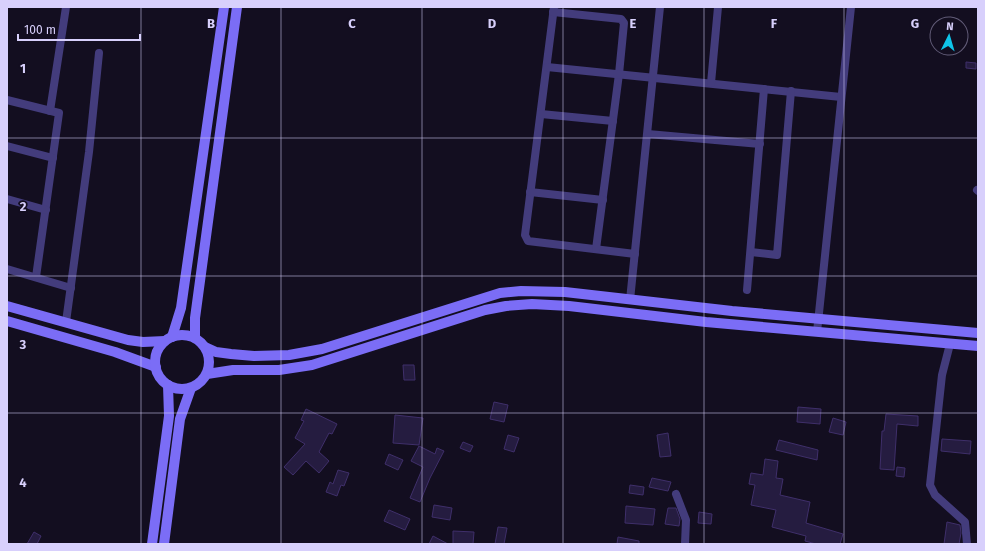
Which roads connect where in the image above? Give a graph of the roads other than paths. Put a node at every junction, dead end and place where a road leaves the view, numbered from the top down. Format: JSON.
{"nodes":[{"id":1,"x":66,"y":7,"type":"edge"},
{"id":2,"x":224,"y":7,"type":"edge"},
{"id":3,"x":236,"y":7,"type":"edge"},
{"id":4,"x":660,"y":7,"type":"edge"},
{"id":5,"x":718,"y":7,"type":"edge"},
{"id":6,"x":851,"y":7,"type":"edge"},
{"id":7,"x":553,"y":10,"type":"edge"},
{"id":8,"x":99,"y":53,"type":"dead end"},
{"id":9,"x":547,"y":66,"type":"junction"},
{"id":10,"x":619,"y":74,"type":"junction"},
{"id":11,"x":653,"y":77,"type":"junction"},
{"id":12,"x":711,"y":83,"type":"junction"},
{"id":13,"x":764,"y":89,"type":"junction"},
{"id":14,"x":791,"y":91,"type":"junction"},
{"id":15,"x":841,"y":97,"type":"junction"},
{"id":16,"x":7,"y":100,"type":"edge"},
{"id":17,"x":50,"y":111,"type":"junction"},
{"id":18,"x":541,"y":114,"type":"junction"},
{"id":19,"x":613,"y":121,"type":"junction"},
{"id":20,"x":648,"y":134,"type":"junction"},
{"id":21,"x":760,"y":144,"type":"junction"},
{"id":22,"x":7,"y":146,"type":"edge"},
{"id":23,"x":53,"y":158,"type":"junction"},
{"id":24,"x":530,"y":192,"type":"junction"},
{"id":25,"x":7,"y":199,"type":"edge"},
{"id":26,"x":603,"y":200,"type":"junction"},
{"id":27,"x":46,"y":210,"type":"junction"},
{"id":28,"x":596,"y":249,"type":"junction"},
{"id":29,"x":750,"y":252,"type":"junction"},
{"id":30,"x":635,"y":254,"type":"junction"},
{"id":31,"x":7,"y":269,"type":"edge"},
{"id":32,"x":36,"y":277,"type":"junction"},
{"id":33,"x":71,"y":288,"type":"junction"},
{"id":34,"x":747,"y":290,"type":"dead end"},
{"id":35,"x":630,"y":300,"type":"junction"},
{"id":36,"x":7,"y":306,"type":"edge"},
{"id":37,"x":818,"y":319,"type":"junction"},
{"id":38,"x":7,"y":321,"type":"edge"},
{"id":39,"x":66,"y":322,"type":"junction"},
{"id":40,"x":817,"y":332,"type":"junction"},
{"id":41,"x":978,"y":333,"type":"edge"},
{"id":42,"x":195,"y":338,"type":"junction"},
{"id":43,"x":168,"y":339,"type":"junction"},
{"id":44,"x":950,"y":344,"type":"junction"},
{"id":45,"x":978,"y":346,"type":"edge"},
{"id":46,"x":205,"y":347,"type":"junction"},
{"id":47,"x":156,"y":367,"type":"junction"},
{"id":48,"x":207,"y":374,"type":"junction"},
{"id":49,"x":168,"y":385,"type":"junction"},
{"id":50,"x":191,"y":388,"type":"junction"},
{"id":51,"x":676,"y":494,"type":"dead end"},
{"id":52,"x":152,"y":544,"type":"edge"},
{"id":53,"x":164,"y":544,"type":"edge"},
{"id":54,"x":685,"y":544,"type":"edge"},
{"id":55,"x":967,"y":544,"type":"edge"}],
"edges":[{"from":1,"to":17,"type":"street"},
{"from":2,"to":43,"type":"street"},
{"from":3,"to":42,"type":"street"},
{"from":4,"to":11,"type":"street"},
{"from":5,"to":12,"type":"street"},
{"from":6,"to":15,"type":"street"},
{"from":7,"to":9,"type":"street"},
{"from":7,"to":10,"type":"street"},
{"from":8,"to":33,"type":"street"},
{"from":9,"to":10,"type":"street"},
{"from":9,"to":18,"type":"street"},
{"from":10,"to":11,"type":"street"},
{"from":10,"to":19,"type":"street"},
{"from":11,"to":12,"type":"street"},
{"from":11,"to":20,"type":"street"},
{"from":12,"to":13,"type":"street"},
{"from":13,"to":14,"type":"street"},
{"from":13,"to":21,"type":"street"},
{"from":14,"to":15,"type":"street"},
{"from":14,"to":29,"type":"street"},
{"from":15,"to":37,"type":"street"},
{"from":16,"to":17,"type":"street"},
{"from":17,"to":23,"type":"street"},
{"from":18,"to":19,"type":"street"},
{"from":18,"to":24,"type":"street"},
{"from":19,"to":26,"type":"street"},
{"from":20,"to":21,"type":"street"},
{"from":20,"to":30,"type":"street"},
{"from":21,"to":29,"type":"street"},
{"from":22,"to":23,"type":"street"},
{"from":23,"to":27,"type":"street"},
{"from":24,"to":26,"type":"street"},
{"from":24,"to":28,"type":"street"},
{"from":25,"to":27,"type":"street"},
{"from":26,"to":28,"type":"street"},
{"from":27,"to":32,"type":"street"},
{"from":28,"to":30,"type":"street"},
{"from":29,"to":34,"type":"street"},
{"from":30,"to":35,"type":"street"},
{"from":31,"to":32,"type":"street"},
{"from":32,"to":33,"type":"street"},
{"from":33,"to":39,"type":"street"},
{"from":35,"to":37,"type":"street"},
{"from":35,"to":46,"type":"street"},
{"from":36,"to":39,"type":"street"},
{"from":37,"to":40,"type":"street"},
{"from":37,"to":41,"type":"street"},
{"from":38,"to":47,"type":"street"},
{"from":39,"to":43,"type":"street"},
{"from":40,"to":44,"type":"street"},
{"from":40,"to":48,"type":"street"},
{"from":42,"to":43,"type":"street"},
{"from":42,"to":46,"type":"street"},
{"from":43,"to":47,"type":"street"},
{"from":44,"to":45,"type":"street"},
{"from":44,"to":55,"type":"street"},
{"from":46,"to":48,"type":"street"},
{"from":47,"to":49,"type":"street"},
{"from":48,"to":50,"type":"street"},
{"from":49,"to":50,"type":"street"},
{"from":49,"to":52,"type":"street"},
{"from":50,"to":53,"type":"street"},
{"from":51,"to":54,"type":"street"}]}
